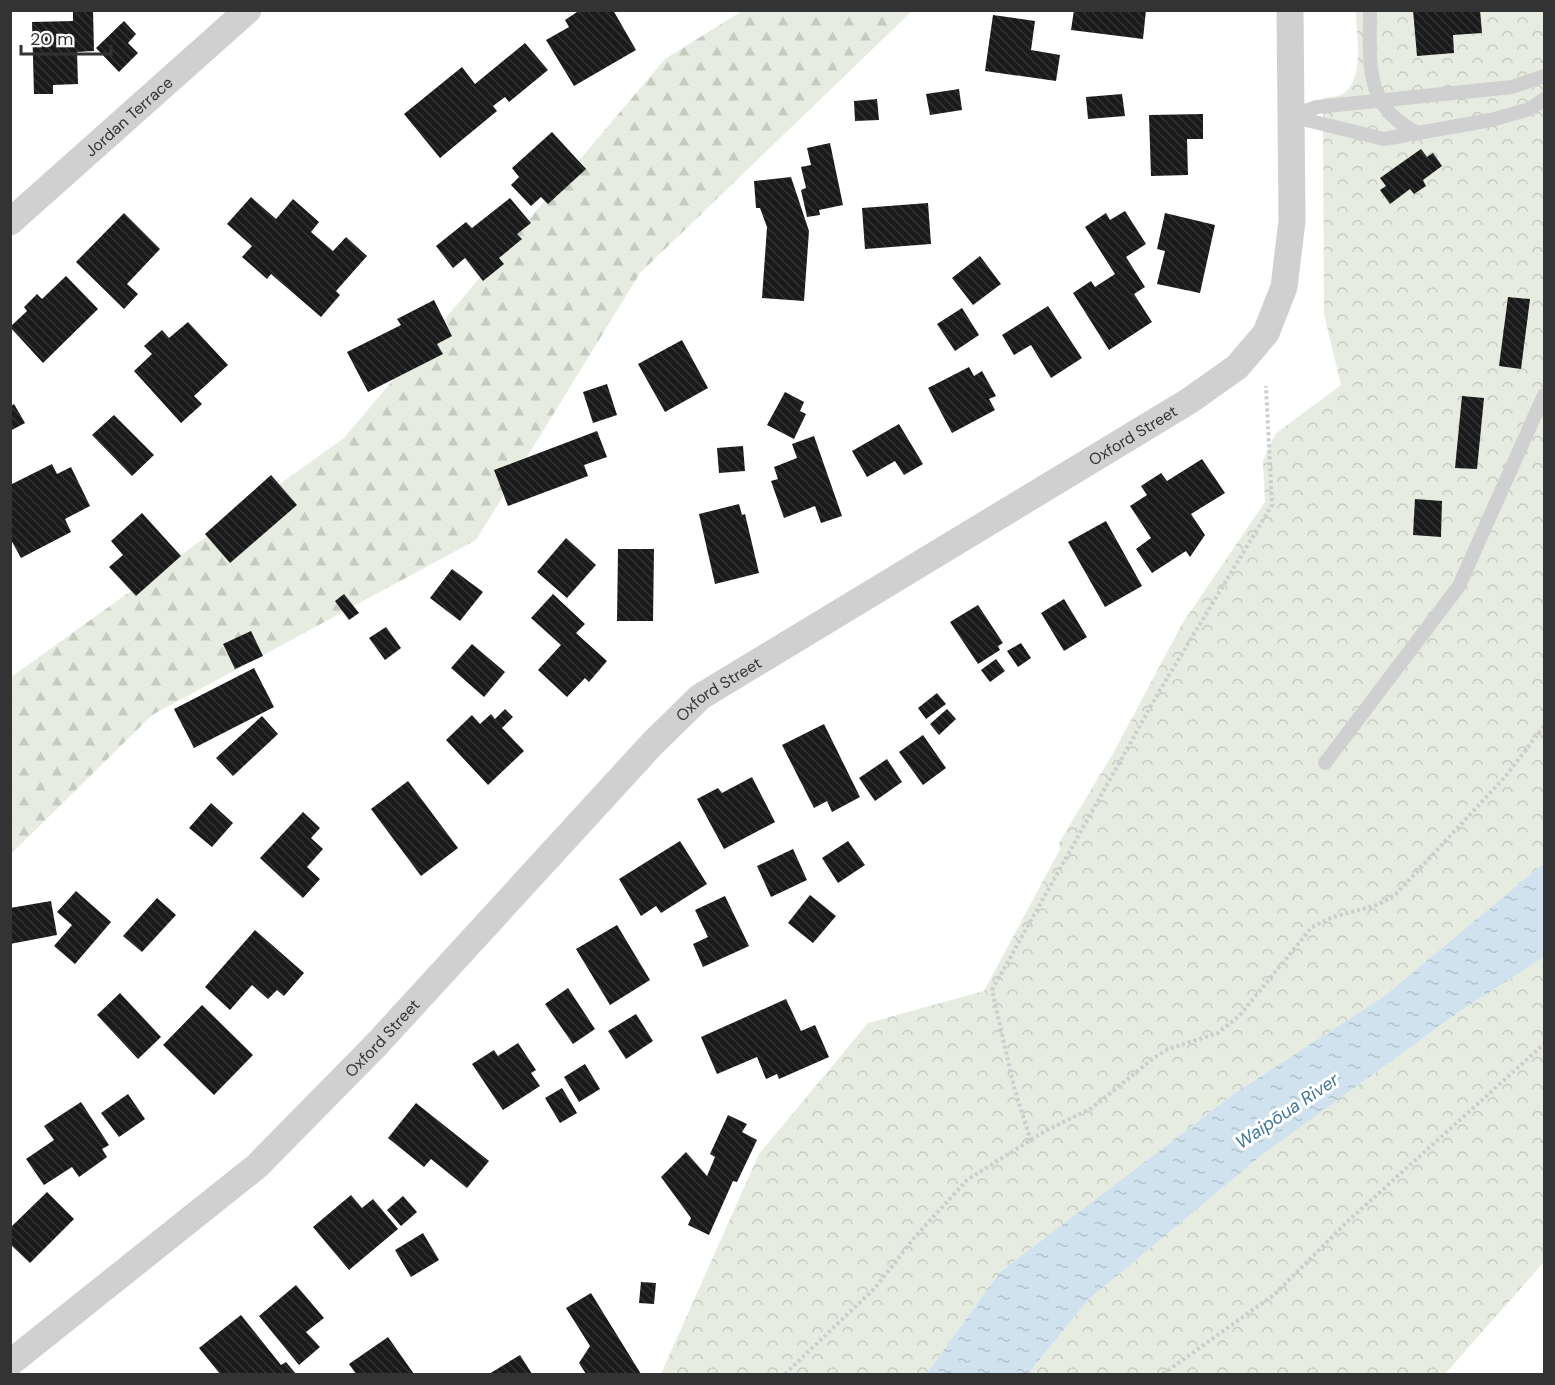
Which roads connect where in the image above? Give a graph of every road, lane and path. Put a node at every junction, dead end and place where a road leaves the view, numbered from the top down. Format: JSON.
{"nodes":[{"id":1,"x":248,"y":10,"type":"edge"},
{"id":2,"x":1290,"y":10,"type":"edge"},
{"id":3,"x":1370,"y":10,"type":"edge"},
{"id":4,"x":1545,"y":76,"type":"edge"},
{"id":5,"x":1545,"y":99,"type":"edge"},
{"id":6,"x":1379,"y":101,"type":"junction"},
{"id":7,"x":1290,"y":116,"type":"junction"},
{"id":8,"x":1418,"y":133,"type":"junction"},
{"id":9,"x":10,"y":222,"type":"edge"},
{"id":10,"x":1266,"y":386,"type":"dead end"},
{"id":11,"x":1545,"y":395,"type":"edge"},
{"id":12,"x":1545,"y":726,"type":"edge"},
{"id":13,"x":1325,"y":763,"type":"dead end"},
{"id":14,"x":1545,"y":1044,"type":"edge"},
{"id":15,"x":1031,"y":1141,"type":"junction"},
{"id":16,"x":10,"y":1364,"type":"edge"},
{"id":17,"x":785,"y":1374,"type":"edge"},
{"id":18,"x":1163,"y":1374,"type":"edge"}],
"edges":[{"from":1,"to":9,"type":"street","name":"Jordan Terrace"},
{"from":2,"to":7,"type":"street","name":"Oxford Street"},
{"from":3,"to":6,"type":"lane"},
{"from":4,"to":6,"type":"lane"},
{"from":5,"to":8,"type":"lane"},
{"from":6,"to":7,"type":"lane"},
{"from":6,"to":8,"type":"lane"},
{"from":7,"to":8,"type":"lane"},
{"from":7,"to":16,"type":"street","name":"Oxford Street"},
{"from":10,"to":15,"type":"path"},
{"from":11,"to":13,"type":"lane"},
{"from":12,"to":15,"type":"path"},
{"from":14,"to":18,"type":"path"},
{"from":15,"to":17,"type":"path"}]}
